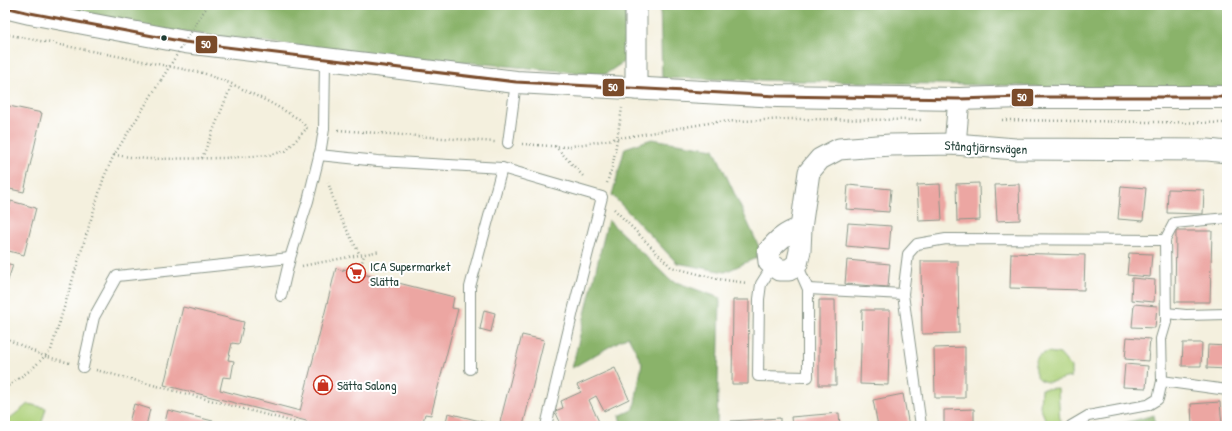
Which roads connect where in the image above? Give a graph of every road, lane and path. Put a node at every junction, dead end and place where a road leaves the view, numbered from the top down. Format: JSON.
{"nodes":[{"id":1,"x":208,"y":5,"type":"edge"},
{"id":2,"x":636,"y":5,"type":"edge"},
{"id":3,"x":5,"y":7,"type":"edge"},
{"id":4,"x":5,"y":34,"type":"edge"},
{"id":5,"x":325,"y":60,"type":"junction"},
{"id":6,"x":516,"y":82,"type":"junction"},
{"id":7,"x":232,"y":84,"type":"junction"},
{"id":8,"x":636,"y":89,"type":"junction"},
{"id":9,"x":1227,"y":97,"type":"edge"},
{"id":10,"x":959,"y":100,"type":"junction"},
{"id":11,"x":922,"y":120,"type":"dead end"},
{"id":12,"x":997,"y":120,"type":"dead end"},
{"id":13,"x":1227,"y":123,"type":"edge"},
{"id":14,"x":307,"y":128,"type":"junction"},
{"id":15,"x":324,"y":129,"type":"junction"},
{"id":16,"x":617,"y":139,"type":"junction"},
{"id":17,"x":508,"y":143,"type":"junction"},
{"id":18,"x":955,"y":144,"type":"junction"},
{"id":19,"x":554,"y":146,"type":"junction"},
{"id":20,"x":1227,"y":152,"type":"edge"},
{"id":21,"x":320,"y":155,"type":"junction"},
{"id":22,"x":114,"y":156,"type":"junction"},
{"id":23,"x":202,"y":158,"type":"junction"},
{"id":24,"x":502,"y":168,"type":"junction"},
{"id":25,"x":602,"y":197,"type":"junction"},
{"id":26,"x":1227,"y":218,"type":"edge"},
{"id":27,"x":801,"y":228,"type":"junction"},
{"id":28,"x":1165,"y":240,"type":"junction"},
{"id":29,"x":380,"y":251,"type":"dead end"},
{"id":30,"x":360,"y":255,"type":"junction"},
{"id":31,"x":364,"y":255,"type":"junction"},
{"id":32,"x":290,"y":258,"type":"junction"},
{"id":33,"x":797,"y":264,"type":"junction"},
{"id":34,"x":773,"y":265,"type":"junction"},
{"id":35,"x":288,"y":268,"type":"junction"},
{"id":36,"x":359,"y":273,"type":"dead end"},
{"id":37,"x":761,"y":284,"type":"junction"},
{"id":38,"x":808,"y":289,"type":"junction"},
{"id":39,"x":904,"y":294,"type":"junction"},
{"id":40,"x":281,"y":296,"type":"dead end"},
{"id":41,"x":1166,"y":313,"type":"junction"},
{"id":42,"x":1227,"y":314,"type":"edge"},
{"id":43,"x":5,"y":338,"type":"edge"},
{"id":44,"x":44,"y":356,"type":"junction"},
{"id":45,"x":83,"y":366,"type":"junction"},
{"id":46,"x":470,"y":369,"type":"dead end"},
{"id":47,"x":1162,"y":380,"type":"junction"},
{"id":48,"x":5,"y":388,"type":"edge"},
{"id":49,"x":1227,"y":390,"type":"edge"},
{"id":50,"x":547,"y":424,"type":"edge"},
{"id":51,"x":309,"y":426,"type":"edge"},
{"id":52,"x":921,"y":426,"type":"edge"},
{"id":53,"x":1072,"y":426,"type":"edge"}],
"edges":[{"from":1,"to":22,"type":"path","bridge":true},
{"from":2,"to":8,"type":"street"},
{"from":3,"to":5,"type":"street"},
{"from":4,"to":7,"type":"path"},
{"from":5,"to":6,"type":"street"},
{"from":5,"to":15,"type":"lane"},
{"from":6,"to":8,"type":"street"},
{"from":6,"to":17,"type":"lane"},
{"from":7,"to":14,"type":"path"},
{"from":7,"to":23,"type":"path"},
{"from":8,"to":10,"type":"street"},
{"from":8,"to":16,"type":"path"},
{"from":9,"to":10,"type":"street"},
{"from":10,"to":18,"type":"street"},
{"from":11,"to":16,"type":"path"},
{"from":12,"to":13,"type":"path"},
{"from":14,"to":15,"type":"path"},
{"from":14,"to":23,"type":"path"},
{"from":15,"to":17,"type":"path"},
{"from":15,"to":21,"type":"lane"},
{"from":16,"to":19,"type":"path"},
{"from":16,"to":25,"type":"path"},
{"from":17,"to":19,"type":"path"},
{"from":18,"to":20,"type":"street","name":"Stångtjärnsvägen"},
{"from":18,"to":27,"type":"street","name":"Stångtjärnsvägen"},
{"from":19,"to":25,"type":"path"},
{"from":21,"to":24,"type":"lane"},
{"from":21,"to":30,"type":"path"},
{"from":21,"to":32,"type":"lane"},
{"from":22,"to":23,"type":"path"},
{"from":22,"to":44,"type":"path"},
{"from":24,"to":25,"type":"lane"},
{"from":24,"to":46,"type":"lane"},
{"from":25,"to":37,"type":"path"},
{"from":25,"to":50,"type":"lane"},
{"from":26,"to":28,"type":"lane"},
{"from":27,"to":33,"type":"street","name":"Stångtjärnsvägen"},
{"from":27,"to":34,"type":"street"},
{"from":28,"to":39,"type":"lane"},
{"from":28,"to":41,"type":"lane"},
{"from":29,"to":31,"type":"path"},
{"from":30,"to":31,"type":"path"},
{"from":30,"to":35,"type":"path"},
{"from":31,"to":36,"type":"path"},
{"from":32,"to":35,"type":"lane"},
{"from":32,"to":45,"type":"lane"},
{"from":33,"to":34,"type":"street"},
{"from":33,"to":38,"type":"lane"},
{"from":34,"to":37,"type":"lane"},
{"from":35,"to":40,"type":"lane"},
{"from":37,"to":38,"type":"lane"},
{"from":38,"to":39,"type":"lane"},
{"from":39,"to":52,"type":"lane"},
{"from":41,"to":42,"type":"lane"},
{"from":41,"to":47,"type":"lane"},
{"from":43,"to":44,"type":"path"},
{"from":44,"to":45,"type":"path"},
{"from":44,"to":48,"type":"path"},
{"from":45,"to":51,"type":"path"},
{"from":47,"to":49,"type":"lane"},
{"from":47,"to":53,"type":"lane"}]}
